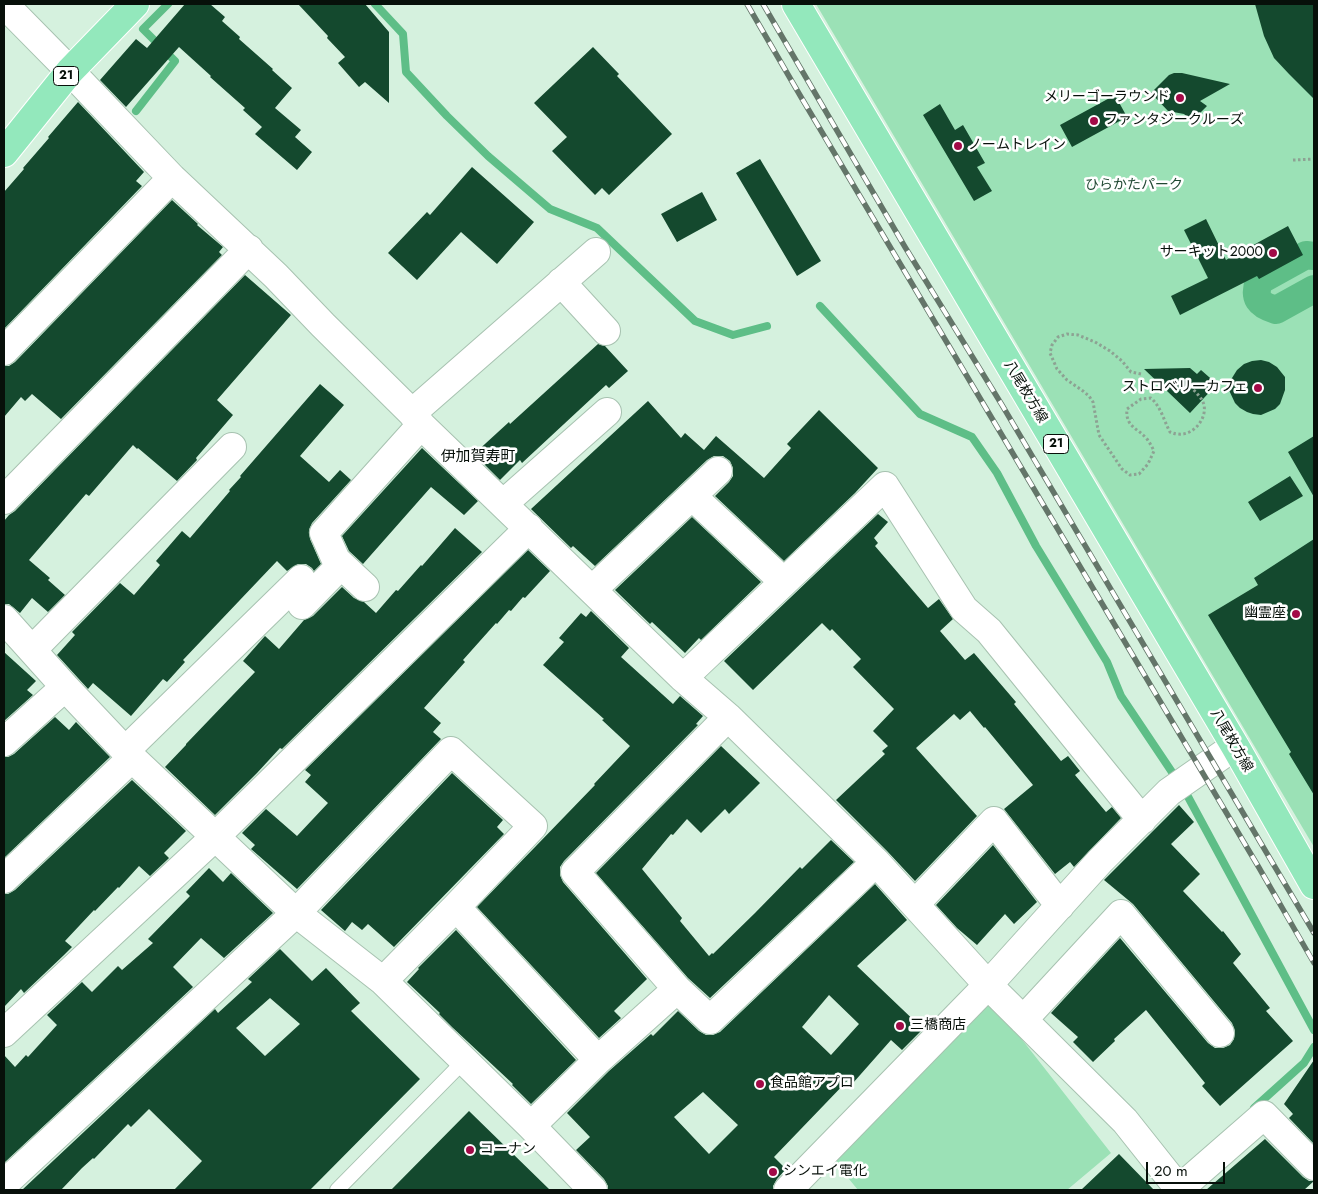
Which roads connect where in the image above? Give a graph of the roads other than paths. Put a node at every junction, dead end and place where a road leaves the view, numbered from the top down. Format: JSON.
{"nodes":[{"id":1,"x":4,"y":4,"type":"edge"},
{"id":2,"x":135,"y":4,"type":"edge"},
{"id":3,"x":796,"y":4,"type":"edge"},
{"id":4,"x":70,"y":71,"type":"junction"},
{"id":5,"x":4,"y":153,"type":"edge"},
{"id":6,"x":172,"y":178,"type":"junction"},
{"id":7,"x":249,"y":250,"type":"junction"},
{"id":8,"x":596,"y":252,"type":"dead end"},
{"id":9,"x":561,"y":282,"type":"junction"},
{"id":10,"x":606,"y":331,"type":"dead end"},
{"id":11,"x":4,"y":351,"type":"edge"},
{"id":12,"x":607,"y":412,"type":"dead end"},
{"id":13,"x":417,"y":419,"type":"junction"},
{"id":14,"x":232,"y":447,"type":"dead end"},
{"id":15,"x":718,"y":471,"type":"dead end"},
{"id":16,"x":692,"y":496,"type":"junction"},
{"id":17,"x":4,"y":500,"type":"edge"},
{"id":18,"x":503,"y":504,"type":"junction"},
{"id":19,"x":528,"y":528,"type":"junction"},
{"id":20,"x":341,"y":565,"type":"junction"},
{"id":21,"x":784,"y":582,"type":"junction"},
{"id":22,"x":365,"y":588,"type":"dead end"},
{"id":23,"x":592,"y":590,"type":"junction"},
{"id":24,"x":4,"y":619,"type":"edge"},
{"id":25,"x":32,"y":650,"type":"junction"},
{"id":26,"x":684,"y":678,"type":"junction"},
{"id":27,"x":65,"y":687,"type":"junction"},
{"id":28,"x":728,"y":717,"type":"junction"},
{"id":29,"x":4,"y":742,"type":"edge"},
{"id":30,"x":1235,"y":746,"type":"junction"},
{"id":31,"x":128,"y":755,"type":"junction"},
{"id":32,"x":1142,"y":820,"type":"junction"},
{"id":33,"x":216,"y":836,"type":"junction"},
{"id":34,"x":876,"y":862,"type":"junction"},
{"id":35,"x":4,"y":878,"type":"edge"},
{"id":36,"x":1314,"y":885,"type":"edge"},
{"id":37,"x":915,"y":904,"type":"junction"},
{"id":38,"x":1060,"y":906,"type":"junction"},
{"id":39,"x":456,"y":907,"type":"junction"},
{"id":40,"x":296,"y":913,"type":"junction"},
{"id":41,"x":383,"y":981,"type":"junction"},
{"id":42,"x":988,"y":985,"type":"junction"},
{"id":43,"x":677,"y":989,"type":"junction"},
{"id":44,"x":1023,"y":1020,"type":"junction"},
{"id":45,"x":4,"y":1033,"type":"edge"},
{"id":46,"x":1220,"y":1033,"type":"dead end"},
{"id":47,"x":465,"y":1060,"type":"junction"},
{"id":48,"x":598,"y":1060,"type":"junction"},
{"id":49,"x":531,"y":1126,"type":"junction"},
{"id":50,"x":1314,"y":1166,"type":"edge"},
{"id":51,"x":4,"y":1184,"type":"edge"},
{"id":52,"x":337,"y":1190,"type":"edge"},
{"id":53,"x":593,"y":1190,"type":"edge"},
{"id":54,"x":788,"y":1190,"type":"edge"},
{"id":55,"x":1179,"y":1190,"type":"edge"}],
"edges":[{"from":1,"to":4,"type":"street"},
{"from":2,"to":4,"type":"main road","number":"21"},
{"from":3,"to":30,"type":"main road","name":"八尾枚方線","number":"21"},
{"from":4,"to":5,"type":"main road","number":"21"},
{"from":4,"to":6,"type":"street"},
{"from":6,"to":7,"type":"street"},
{"from":6,"to":11,"type":"street"},
{"from":7,"to":13,"type":"street"},
{"from":7,"to":17,"type":"street"},
{"from":8,"to":9,"type":"street"},
{"from":9,"to":10,"type":"street"},
{"from":9,"to":13,"type":"street"},
{"from":12,"to":18,"type":"street"},
{"from":13,"to":18,"type":"street"},
{"from":13,"to":20,"type":"street"},
{"from":14,"to":25,"type":"street"},
{"from":15,"to":16,"type":"street"},
{"from":16,"to":21,"type":"street"},
{"from":16,"to":23,"type":"street"},
{"from":18,"to":19,"type":"street"},
{"from":19,"to":23,"type":"street"},
{"from":19,"to":33,"type":"street"},
{"from":20,"to":22,"type":"street"},
{"from":20,"to":31,"type":"street"},
{"from":21,"to":26,"type":"street"},
{"from":21,"to":32,"type":"street"},
{"from":23,"to":26,"type":"street"},
{"from":24,"to":25,"type":"street"},
{"from":25,"to":27,"type":"street"},
{"from":26,"to":28,"type":"street"},
{"from":27,"to":29,"type":"street"},
{"from":27,"to":31,"type":"street"},
{"from":28,"to":34,"type":"street"},
{"from":28,"to":43,"type":"street"},
{"from":30,"to":32,"type":"street"},
{"from":30,"to":36,"type":"main road","name":"八尾枚方線","number":"21"},
{"from":31,"to":33,"type":"street"},
{"from":31,"to":35,"type":"street"},
{"from":32,"to":38,"type":"street"},
{"from":33,"to":40,"type":"street"},
{"from":33,"to":45,"type":"street"},
{"from":34,"to":37,"type":"street"},
{"from":34,"to":43,"type":"street"},
{"from":37,"to":38,"type":"street"},
{"from":37,"to":42,"type":"street"},
{"from":38,"to":42,"type":"street"},
{"from":39,"to":40,"type":"street"},
{"from":39,"to":41,"type":"street"},
{"from":39,"to":48,"type":"street"},
{"from":40,"to":41,"type":"street"},
{"from":40,"to":51,"type":"street"},
{"from":41,"to":47,"type":"street"},
{"from":42,"to":44,"type":"street"},
{"from":42,"to":54,"type":"street"},
{"from":43,"to":48,"type":"street"},
{"from":44,"to":46,"type":"street"},
{"from":44,"to":55,"type":"street"},
{"from":47,"to":49,"type":"street"},
{"from":47,"to":52,"type":"lane"},
{"from":48,"to":49,"type":"street"},
{"from":49,"to":53,"type":"street"},
{"from":50,"to":55,"type":"street"}]}
